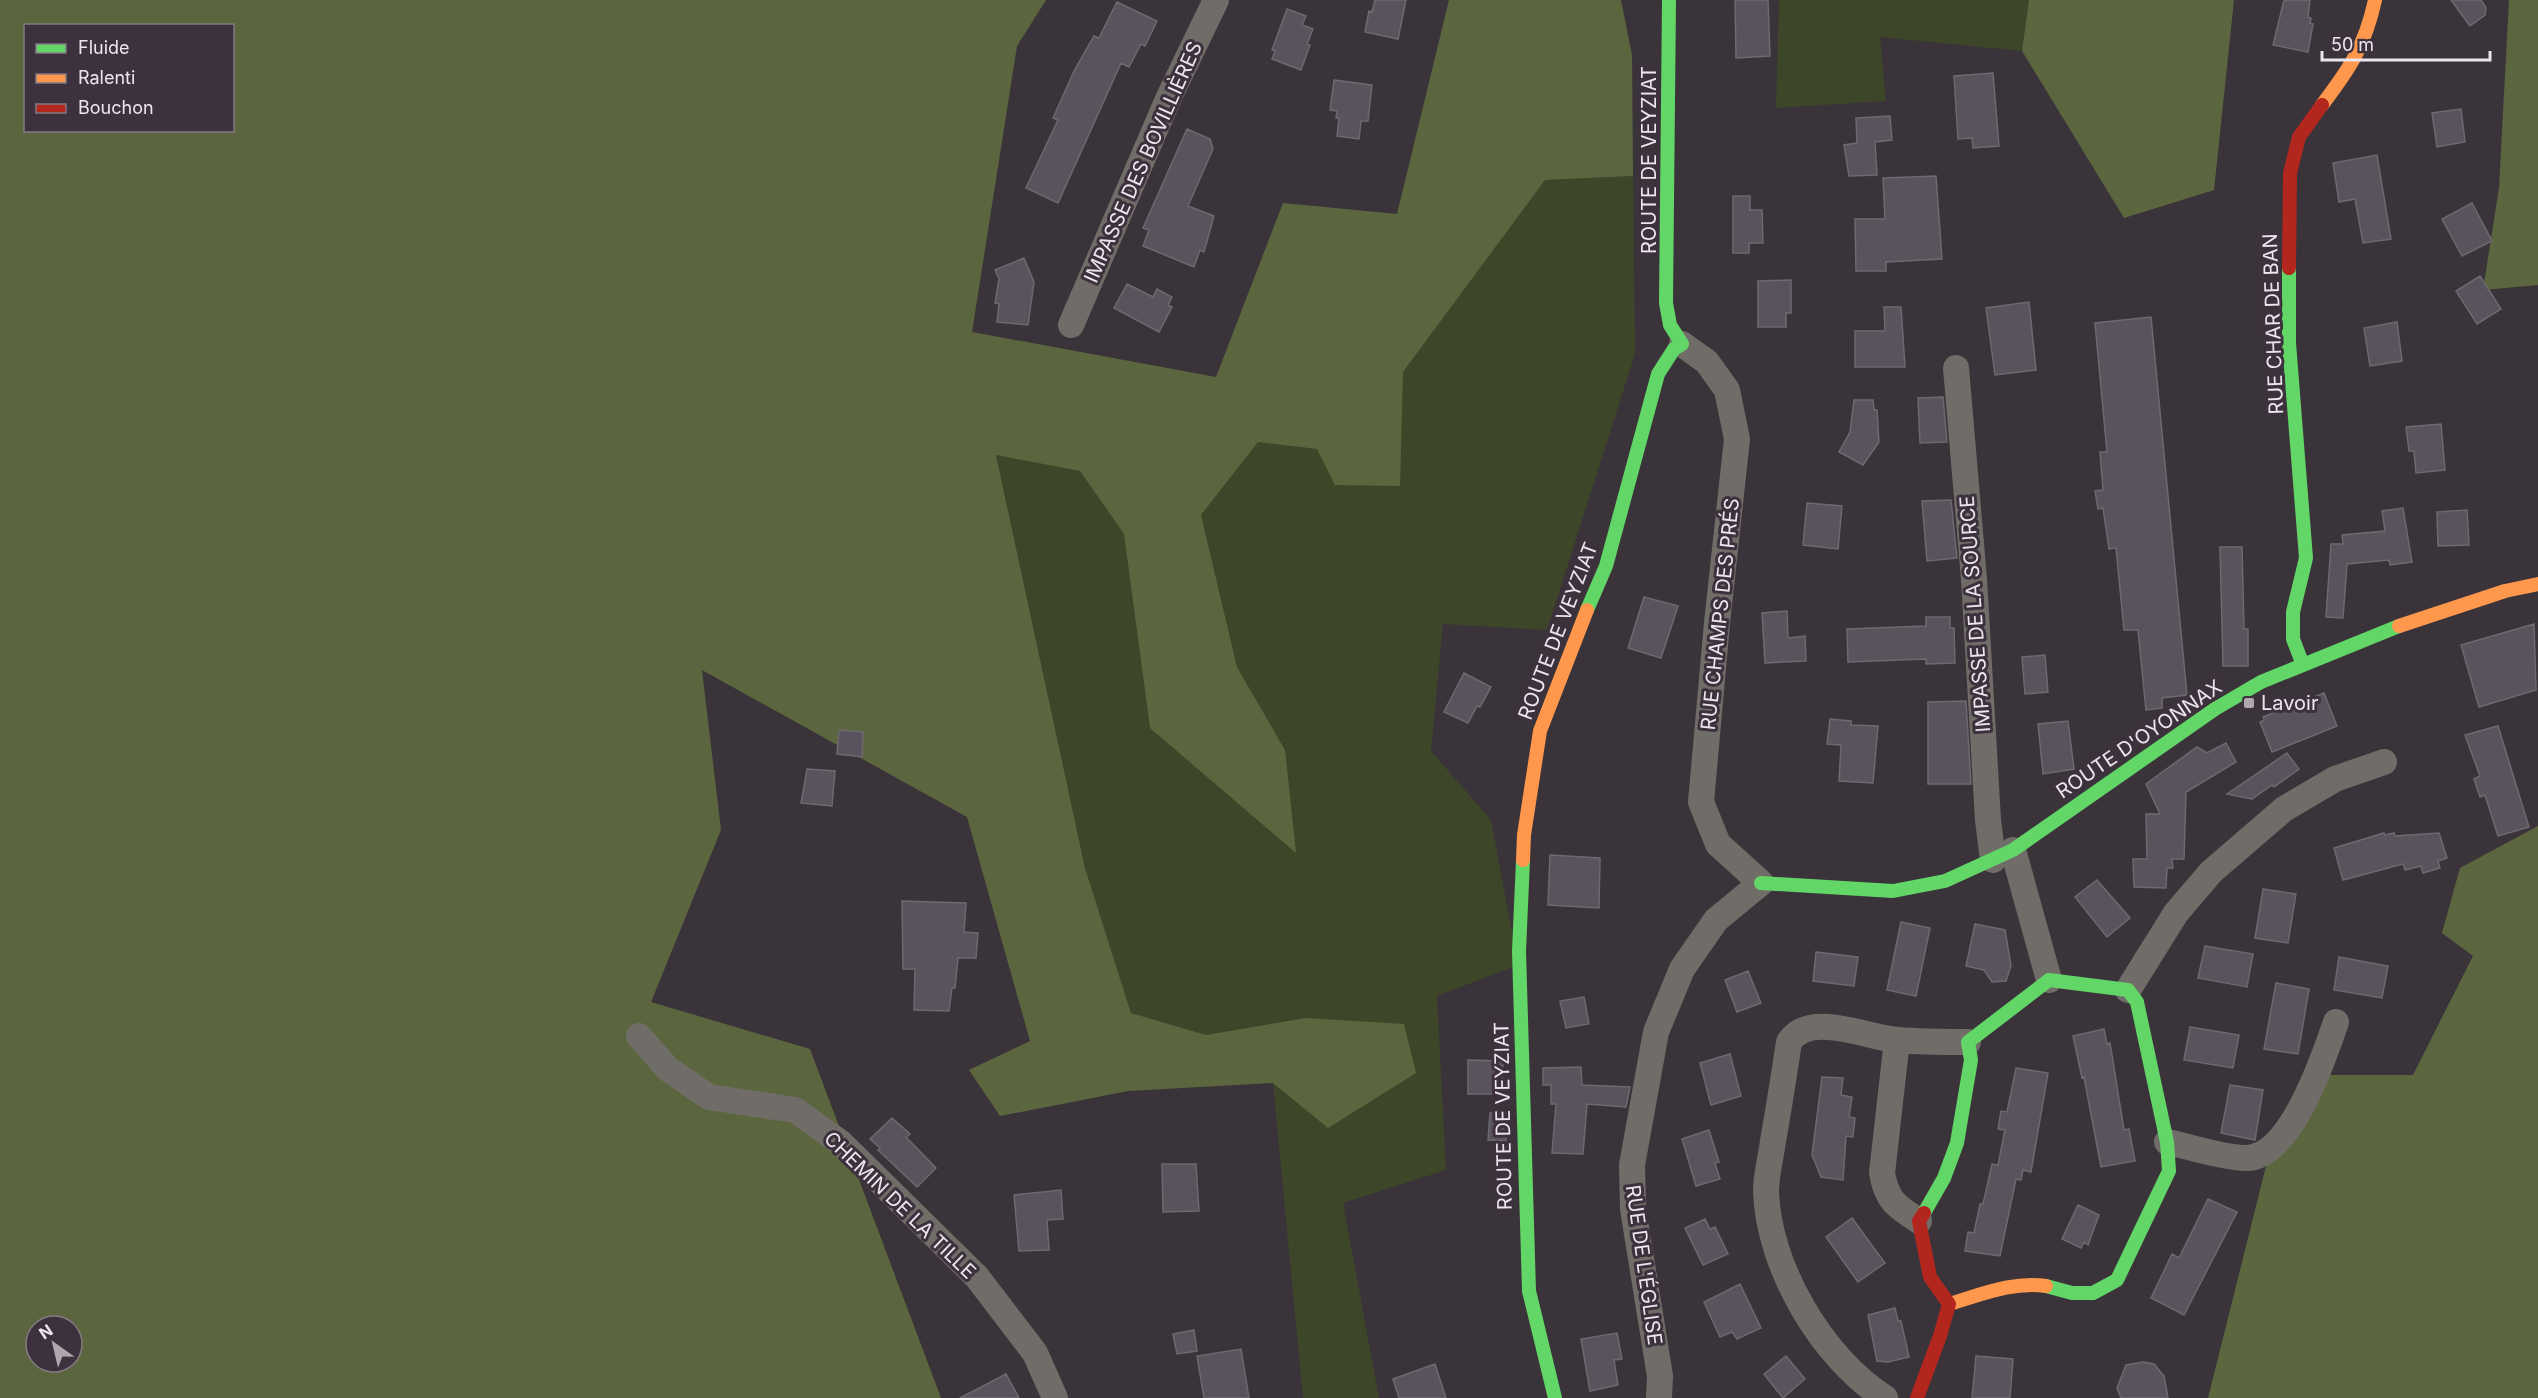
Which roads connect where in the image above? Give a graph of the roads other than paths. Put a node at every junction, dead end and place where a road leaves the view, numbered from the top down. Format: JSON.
{"nodes":[{"id":1,"x":1216,"y":0,"type":"edge"},
{"id":2,"x":1669,"y":0,"type":"edge"},
{"id":3,"x":2375,"y":0,"type":"edge"},
{"id":4,"x":1071,"y":325,"type":"dead end"},
{"id":5,"x":1682,"y":344,"type":"junction"},
{"id":6,"x":1956,"y":368,"type":"dead end"},
{"id":7,"x":2538,"y":584,"type":"edge"},
{"id":8,"x":2302,"y":665,"type":"junction"},
{"id":9,"x":2385,"y":762,"type":"dead end"},
{"id":10,"x":2003,"y":855,"type":"junction"},
{"id":11,"x":1761,"y":882,"type":"junction"},
{"id":12,"x":2049,"y":980,"type":"junction"},
{"id":13,"x":2128,"y":990,"type":"junction"},
{"id":14,"x":2336,"y":1022,"type":"dead end"},
{"id":15,"x":639,"y":1036,"type":"dead end"},
{"id":16,"x":1897,"y":1040,"type":"junction"},
{"id":17,"x":1968,"y":1042,"type":"junction"},
{"id":18,"x":2167,"y":1142,"type":"junction"},
{"id":19,"x":1918,"y":1221,"type":"junction"},
{"id":20,"x":1949,"y":1304,"type":"junction"},
{"id":21,"x":1055,"y":1398,"type":"edge"},
{"id":22,"x":1555,"y":1398,"type":"edge"},
{"id":23,"x":1659,"y":1398,"type":"edge"},
{"id":24,"x":1885,"y":1398,"type":"edge"},
{"id":25,"x":1917,"y":1398,"type":"edge"}],
"edges":[{"from":1,"to":4,"type":"street","name":"IMPASSE DES BOVILLIÈRES"},
{"from":2,"to":5,"type":"street","name":"ROUTE DE VEYZIAT"},
{"from":3,"to":8,"type":"street","name":"RUE CHAR DE BAN"},
{"from":5,"to":11,"type":"street","name":"RUE CHAMPS DES PRÉS"},
{"from":5,"to":22,"type":"street","name":"ROUTE DE VEYZIAT"},
{"from":6,"to":10,"type":"street","name":"IMPASSE DE LA SOURCE"},
{"from":7,"to":8,"type":"street","name":"ROUTE D'OYONNAX"},
{"from":8,"to":10,"type":"street","name":"ROUTE D'OYONNAX"},
{"from":9,"to":13,"type":"street"},
{"from":10,"to":11,"type":"street","name":"ROUTE D'OYONNAX"},
{"from":10,"to":12,"type":"street","name":"IMPASSE DE LA SOURCE"},
{"from":11,"to":23,"type":"street","name":"RUE DE L'ÉGLISE"},
{"from":12,"to":13,"type":"street"},
{"from":12,"to":17,"type":"street"},
{"from":13,"to":18,"type":"street"},
{"from":14,"to":18,"type":"street"},
{"from":15,"to":21,"type":"street","name":"CHEMIN DE LA TILLE"},
{"from":16,"to":17,"type":"street"},
{"from":16,"to":19,"type":"street"},
{"from":16,"to":24,"type":"street"},
{"from":17,"to":19,"type":"street"},
{"from":18,"to":20,"type":"street"},
{"from":19,"to":20,"type":"street"},
{"from":20,"to":25,"type":"street"}]}
